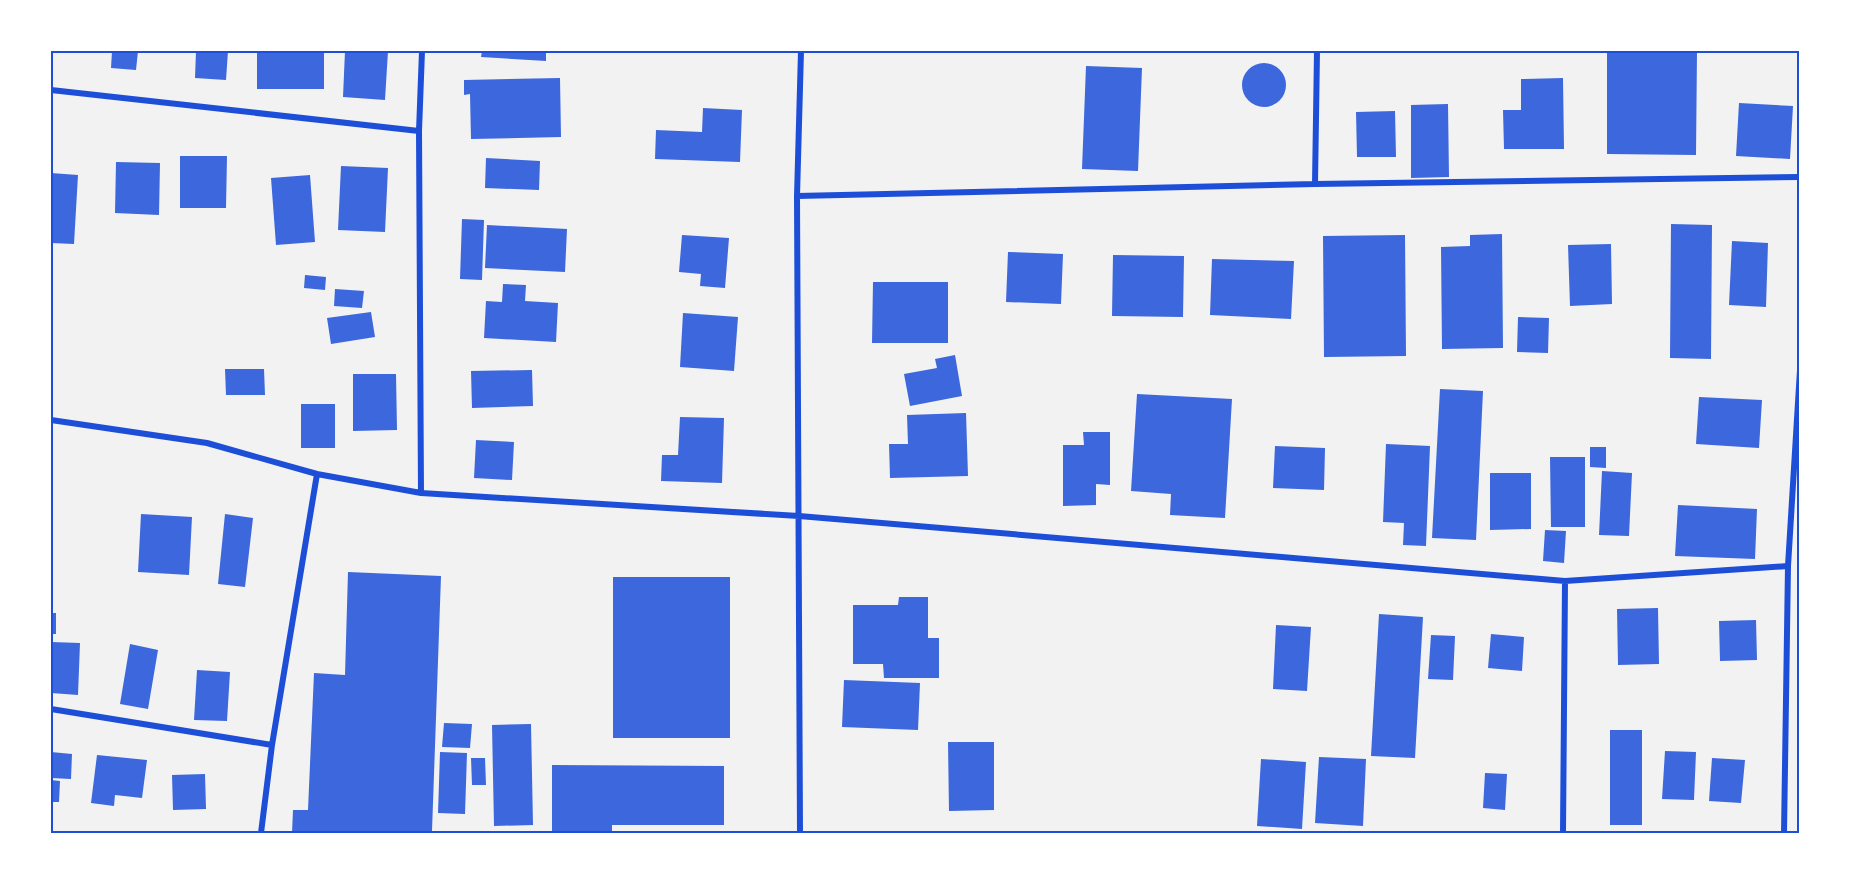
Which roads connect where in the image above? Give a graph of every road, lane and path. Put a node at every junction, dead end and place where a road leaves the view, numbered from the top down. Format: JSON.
{"nodes":[{"id":1,"x":422,"y":51,"type":"edge"},
{"id":2,"x":801,"y":51,"type":"edge"},
{"id":3,"x":1317,"y":51,"type":"edge"},
{"id":4,"x":51,"y":90,"type":"edge"},
{"id":5,"x":419,"y":131,"type":"junction"},
{"id":6,"x":1800,"y":177,"type":"edge"},
{"id":7,"x":1316,"y":184,"type":"junction"},
{"id":8,"x":797,"y":196,"type":"junction"},
{"id":9,"x":1800,"y":370,"type":"edge"},
{"id":10,"x":51,"y":420,"type":"edge"},
{"id":11,"x":317,"y":474,"type":"junction"},
{"id":12,"x":421,"y":493,"type":"junction"},
{"id":13,"x":799,"y":516,"type":"junction"},
{"id":14,"x":1788,"y":566,"type":"junction"},
{"id":15,"x":1566,"y":581,"type":"junction"},
{"id":16,"x":51,"y":709,"type":"edge"},
{"id":17,"x":272,"y":745,"type":"junction"},
{"id":18,"x":261,"y":833,"type":"edge"},
{"id":19,"x":800,"y":833,"type":"edge"},
{"id":20,"x":1563,"y":833,"type":"edge"},
{"id":21,"x":1784,"y":833,"type":"edge"}],
"edges":[{"from":1,"to":5,"type":"street"},
{"from":2,"to":8,"type":"street"},
{"from":3,"to":7,"type":"street"},
{"from":4,"to":5,"type":"street"},
{"from":5,"to":12,"type":"street"},
{"from":6,"to":7,"type":"street"},
{"from":7,"to":8,"type":"street"},
{"from":8,"to":13,"type":"street"},
{"from":9,"to":14,"type":"street"},
{"from":10,"to":11,"type":"street"},
{"from":11,"to":12,"type":"street"},
{"from":11,"to":17,"type":"street"},
{"from":12,"to":13,"type":"street"},
{"from":13,"to":15,"type":"street"},
{"from":13,"to":19,"type":"street"},
{"from":14,"to":15,"type":"street"},
{"from":14,"to":21,"type":"street"},
{"from":15,"to":20,"type":"street"},
{"from":16,"to":17,"type":"street"},
{"from":17,"to":18,"type":"street"}]}
